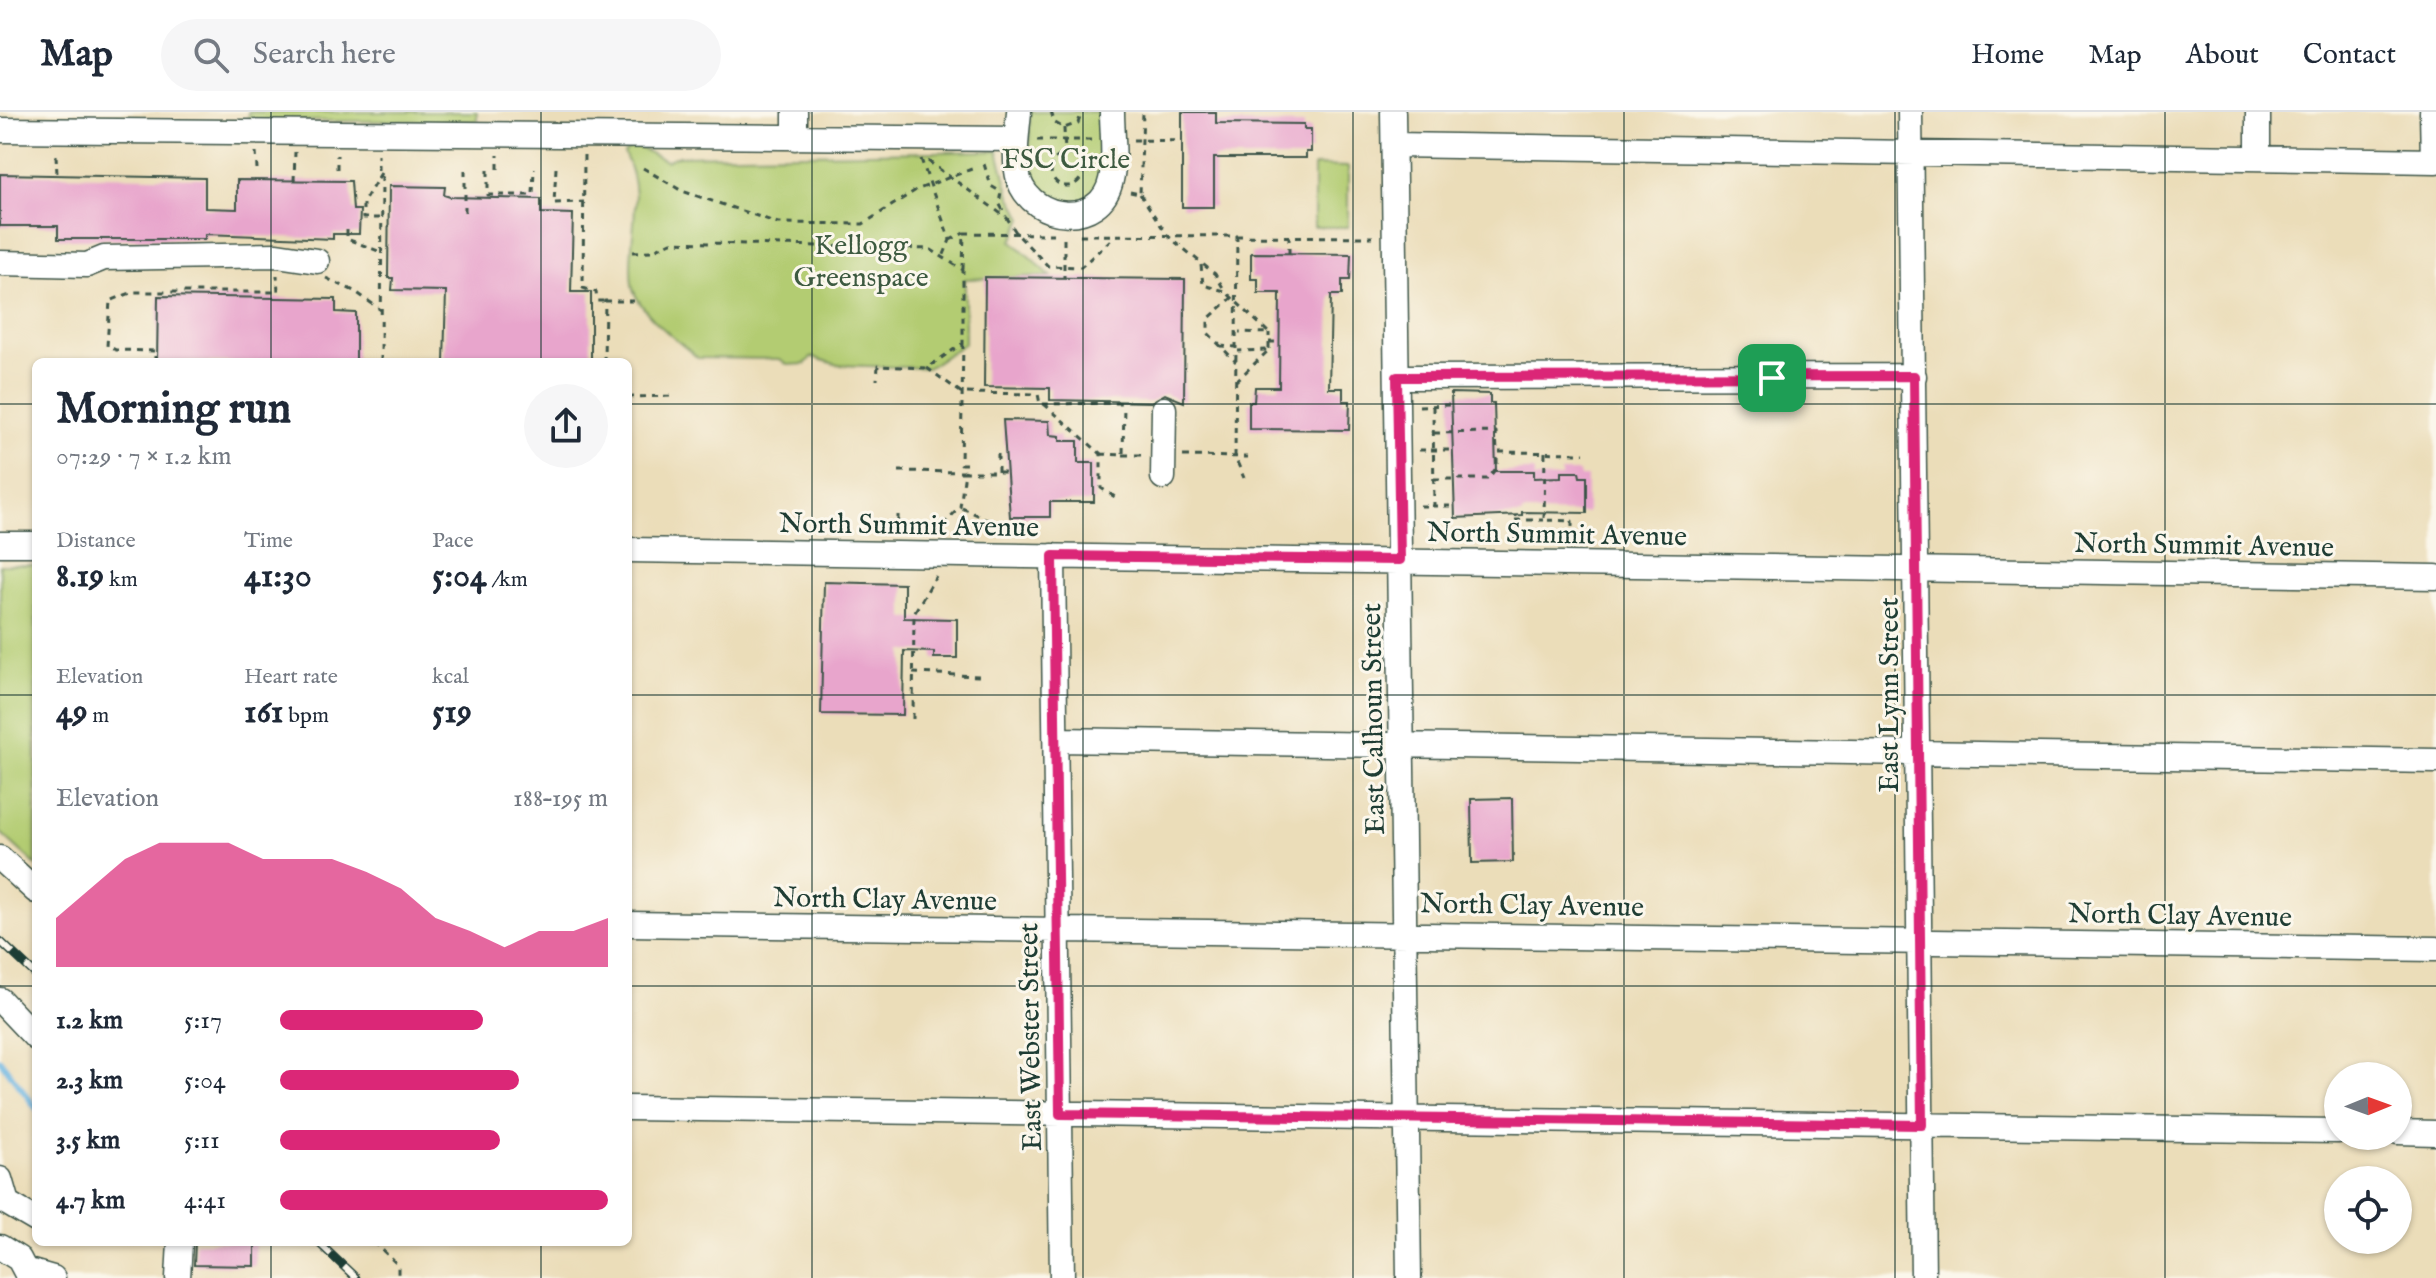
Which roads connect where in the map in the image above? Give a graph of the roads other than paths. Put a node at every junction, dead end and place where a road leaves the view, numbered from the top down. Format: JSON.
{"nodes":[{"id":1,"x":795,"y":112,"type":"edge"},
{"id":2,"x":1019,"y":112,"type":"edge"},
{"id":3,"x":1112,"y":112,"type":"edge"},
{"id":4,"x":1393,"y":112,"type":"edge"},
{"id":5,"x":1910,"y":112,"type":"edge"},
{"id":6,"x":2258,"y":112,"type":"edge"},
{"id":7,"x":2432,"y":112,"type":"edge"},
{"id":8,"x":477,"y":123,"type":"edge"},
{"id":9,"x":0,"y":130,"type":"edge"},
{"id":10,"x":250,"y":130,"type":"edge"},
{"id":11,"x":795,"y":138,"type":"junction"},
{"id":12,"x":1023,"y":139,"type":"junction"},
{"id":13,"x":1394,"y":145,"type":"junction"},
{"id":14,"x":1911,"y":153,"type":"junction"},
{"id":15,"x":2258,"y":158,"type":"junction"},
{"id":16,"x":2435,"y":161,"type":"edge"},
{"id":17,"x":317,"y":261,"type":"road end"},
{"id":18,"x":0,"y":263,"type":"edge"},
{"id":19,"x":1914,"y":376,"type":"junction"},
{"id":20,"x":1397,"y":377,"type":"junction"},
{"id":21,"x":1164,"y":409,"type":"dead end"},
{"id":22,"x":1163,"y":477,"type":"dead end"},
{"id":23,"x":0,"y":544,"type":"edge"},
{"id":24,"x":32,"y":544,"type":"edge"},
{"id":25,"x":632,"y":550,"type":"edge"},
{"id":26,"x":1053,"y":556,"type":"junction"},
{"id":27,"x":1400,"y":560,"type":"junction"},
{"id":28,"x":1916,"y":571,"type":"junction"},
{"id":29,"x":2436,"y":577,"type":"edge"},
{"id":30,"x":1057,"y":740,"type":"junction"},
{"id":31,"x":1402,"y":747,"type":"junction"},
{"id":32,"x":1918,"y":752,"type":"junction"},
{"id":33,"x":2436,"y":761,"type":"edge"},
{"id":34,"x":0,"y":858,"type":"edge"},
{"id":35,"x":32,"y":887,"type":"edge"},
{"id":36,"x":632,"y":924,"type":"edge"},
{"id":37,"x":1058,"y":931,"type":"junction"},
{"id":38,"x":1405,"y":932,"type":"junction"},
{"id":39,"x":1920,"y":940,"type":"junction"},
{"id":40,"x":2436,"y":949,"type":"edge"},
{"id":41,"x":0,"y":1000,"type":"edge"},
{"id":42,"x":32,"y":1034,"type":"edge"},
{"id":43,"x":632,"y":1108,"type":"edge"},
{"id":44,"x":1060,"y":1114,"type":"junction"},
{"id":45,"x":1407,"y":1117,"type":"junction"},
{"id":46,"x":1922,"y":1125,"type":"junction"},
{"id":47,"x":2324,"y":1131,"type":"edge"},
{"id":48,"x":2412,"y":1132,"type":"edge"},
{"id":49,"x":2436,"y":1133,"type":"edge"},
{"id":50,"x":0,"y":1179,"type":"edge"},
{"id":51,"x":32,"y":1218,"type":"edge"},
{"id":52,"x":180,"y":1246,"type":"edge"},
{"id":53,"x":0,"y":1247,"type":"edge"},
{"id":54,"x":27,"y":1274,"type":"edge"},
{"id":55,"x":53,"y":1278,"type":"edge"},
{"id":56,"x":178,"y":1278,"type":"edge"},
{"id":57,"x":1062,"y":1278,"type":"edge"},
{"id":58,"x":1409,"y":1278,"type":"edge"},
{"id":59,"x":1923,"y":1278,"type":"edge"}],
"edges":[{"from":1,"to":11,"type":"street"},
{"from":2,"to":12,"type":"street"},
{"from":3,"to":12,"type":"street"},
{"from":4,"to":13,"type":"street","name":"East Calhoun Street"},
{"from":5,"to":14,"type":"street","name":"East Lynn Street"},
{"from":6,"to":15,"type":"street"},
{"from":7,"to":16,"type":"street"},
{"from":8,"to":10,"type":"street"},
{"from":8,"to":11,"type":"street"},
{"from":9,"to":10,"type":"street"},
{"from":11,"to":12,"type":"street"},
{"from":13,"to":14,"type":"street"},
{"from":13,"to":20,"type":"street","name":"East Calhoun Street"},
{"from":14,"to":15,"type":"street"},
{"from":14,"to":19,"type":"street","name":"East Lynn Street"},
{"from":15,"to":16,"type":"street"},
{"from":17,"to":18,"type":"street"},
{"from":19,"to":20,"type":"street"},
{"from":19,"to":28,"type":"street","name":"East Lynn Street"},
{"from":20,"to":27,"type":"street","name":"East Calhoun Street"},
{"from":21,"to":22,"type":"street"},
{"from":23,"to":24,"type":"street"},
{"from":25,"to":26,"type":"street","name":"North Summit Avenue"},
{"from":26,"to":27,"type":"street","name":"North Summit Avenue"},
{"from":26,"to":30,"type":"street","name":"East Webster Street"},
{"from":27,"to":28,"type":"street","name":"North Summit Avenue"},
{"from":27,"to":31,"type":"street","name":"East Calhoun Street"},
{"from":28,"to":29,"type":"street","name":"North Summit Avenue"},
{"from":28,"to":32,"type":"street","name":"East Lynn Street"},
{"from":30,"to":31,"type":"street"},
{"from":30,"to":37,"type":"street","name":"East Webster Street"},
{"from":31,"to":32,"type":"street"},
{"from":31,"to":38,"type":"street","name":"East Calhoun Street"},
{"from":32,"to":33,"type":"street"},
{"from":32,"to":39,"type":"street","name":"East Lynn Street"},
{"from":34,"to":35,"type":"street"},
{"from":36,"to":37,"type":"street","name":"North Clay Avenue"},
{"from":37,"to":38,"type":"street","name":"North Clay Avenue"},
{"from":37,"to":44,"type":"street","name":"East Webster Street"},
{"from":38,"to":39,"type":"street","name":"North Clay Avenue"},
{"from":38,"to":45,"type":"street","name":"East Calhoun Street"},
{"from":39,"to":40,"type":"street","name":"North Clay Avenue"},
{"from":39,"to":46,"type":"street","name":"East Lynn Street"},
{"from":41,"to":42,"type":"street"},
{"from":43,"to":44,"type":"street"},
{"from":44,"to":45,"type":"street"},
{"from":44,"to":57,"type":"street","name":"East Webster Street"},
{"from":45,"to":46,"type":"street"},
{"from":45,"to":58,"type":"street","name":"East Calhoun Street"},
{"from":46,"to":47,"type":"street"},
{"from":46,"to":59,"type":"street","name":"East Lynn Street"},
{"from":48,"to":49,"type":"street"},
{"from":50,"to":51,"type":"street"},
{"from":52,"to":56,"type":"street"},
{"from":53,"to":54,"type":"street"},
{"from":54,"to":55,"type":"street"}]}
